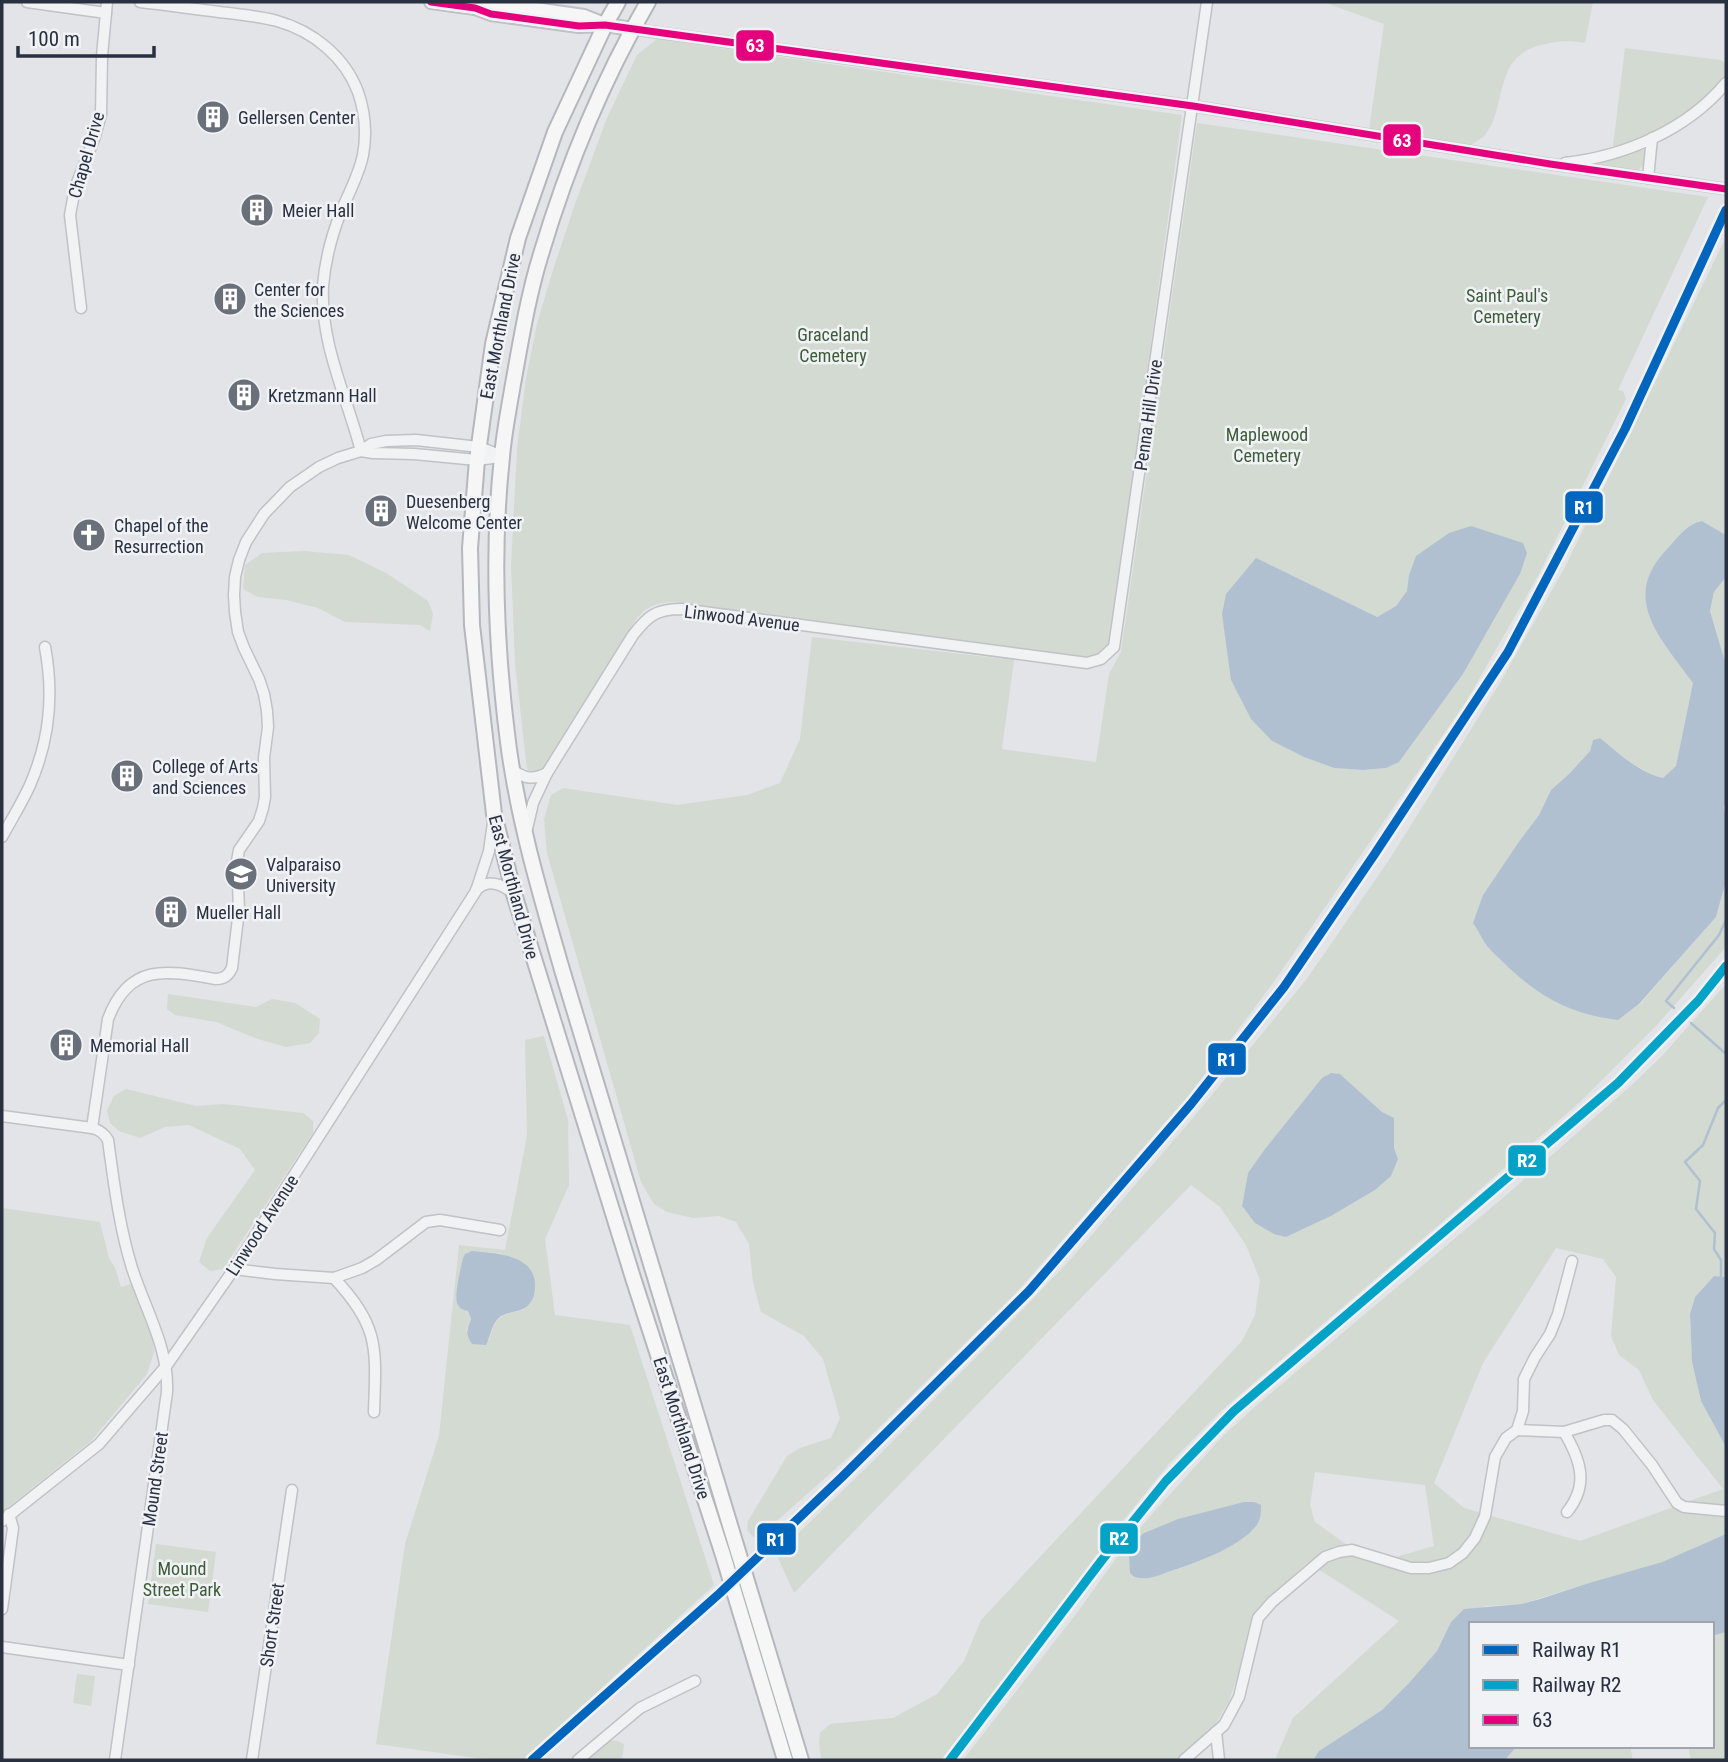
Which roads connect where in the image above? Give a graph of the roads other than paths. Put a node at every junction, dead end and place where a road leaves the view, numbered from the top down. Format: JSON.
{"nodes":[{"id":1,"x":27,"y":2,"type":"edge"},
{"id":2,"x":107,"y":2,"type":"edge"},
{"id":3,"x":140,"y":2,"type":"edge"},
{"id":4,"x":431,"y":2,"type":"edge"},
{"id":5,"x":618,"y":2,"type":"edge"},
{"id":6,"x":648,"y":2,"type":"edge"},
{"id":7,"x":1207,"y":2,"type":"edge"},
{"id":8,"x":475,"y":5,"type":"edge"},
{"id":9,"x":106,"y":13,"type":"junction"},
{"id":10,"x":605,"y":25,"type":"junction"},
{"id":11,"x":632,"y":29,"type":"junction"},
{"id":12,"x":1726,"y":83,"type":"edge"},
{"id":13,"x":1193,"y":106,"type":"junction"},
{"id":14,"x":1652,"y":138,"type":"junction"},
{"id":15,"x":1550,"y":164,"type":"junction"},
{"id":16,"x":1648,"y":178,"type":"junction"},
{"id":17,"x":1726,"y":189,"type":"edge"},
{"id":18,"x":81,"y":308,"type":"dead end"},
{"id":19,"x":361,"y":451,"type":"junction"},
{"id":20,"x":478,"y":453,"type":"junction"},
{"id":21,"x":502,"y":456,"type":"junction"},
{"id":22,"x":939,"y":643,"type":"joint"},
{"id":23,"x":45,"y":647,"type":"dead end"},
{"id":24,"x":513,"y":770,"type":"junction"},
{"id":25,"x":547,"y":773,"type":"junction"},
{"id":26,"x":494,"y":814,"type":"junction"},
{"id":27,"x":7,"y":818,"type":"edge"},
{"id":28,"x":526,"y":834,"type":"junction"},
{"id":29,"x":2,"y":837,"type":"edge"},
{"id":30,"x":476,"y":891,"type":"junction"},
{"id":31,"x":514,"y":894,"type":"junction"},
{"id":32,"x":2,"y":1116,"type":"edge"},
{"id":33,"x":92,"y":1128,"type":"junction"},
{"id":34,"x":500,"y":1230,"type":"dead end"},
{"id":35,"x":1572,"y":1261,"type":"dead end"},
{"id":36,"x":234,"y":1269,"type":"junction"},
{"id":37,"x":334,"y":1278,"type":"junction"},
{"id":38,"x":167,"y":1364,"type":"junction"},
{"id":39,"x":374,"y":1412,"type":"dead end"},
{"id":40,"x":1517,"y":1430,"type":"junction"},
{"id":41,"x":1564,"y":1432,"type":"junction"},
{"id":42,"x":292,"y":1490,"type":"dead end"},
{"id":43,"x":1726,"y":1511,"type":"edge"},
{"id":44,"x":1567,"y":1513,"type":"dead end"},
{"id":45,"x":6,"y":1518,"type":"edge"},
{"id":46,"x":2,"y":1609,"type":"edge"},
{"id":47,"x":2,"y":1647,"type":"edge"},
{"id":48,"x":129,"y":1665,"type":"junction"},
{"id":49,"x":695,"y":1681,"type":"dead end"},
{"id":50,"x":1216,"y":1732,"type":"junction"},
{"id":51,"x":114,"y":1760,"type":"edge"},
{"id":52,"x":252,"y":1760,"type":"edge"},
{"id":53,"x":578,"y":1760,"type":"edge"},
{"id":54,"x":785,"y":1760,"type":"edge"},
{"id":55,"x":801,"y":1760,"type":"edge"},
{"id":56,"x":1184,"y":1760,"type":"edge"},
{"id":57,"x":1219,"y":1760,"type":"edge"}],
"edges":[{"from":1,"to":9,"type":"street"},
{"from":2,"to":9,"type":"street","name":"Chapel Drive"},
{"from":3,"to":19,"type":"street"},
{"from":4,"to":8,"type":"main road"},
{"from":5,"to":10,"type":"highway","name":"East Morthland Drive"},
{"from":6,"to":11,"type":"highway","name":"East Morthland Drive"},
{"from":7,"to":13,"type":"street","name":"Penna Hill Drive"},
{"from":8,"to":10,"type":"main road"},
{"from":9,"to":18,"type":"street","name":"Chapel Drive"},
{"from":10,"to":11,"type":"main road"},
{"from":10,"to":20,"type":"highway","name":"East Morthland Drive"},
{"from":11,"to":13,"type":"street"},
{"from":11,"to":21,"type":"highway","name":"East Morthland Drive"},
{"from":12,"to":14,"type":"street"},
{"from":13,"to":15,"type":"street"},
{"from":13,"to":22,"type":"street","name":"Penna Hill Drive"},
{"from":14,"to":15,"type":"street"},
{"from":14,"to":16,"type":"street"},
{"from":15,"to":16,"type":"street"},
{"from":16,"to":17,"type":"street"},
{"from":19,"to":20,"type":"street"},
{"from":19,"to":33,"type":"street"},
{"from":20,"to":21,"type":"street"},
{"from":20,"to":26,"type":"highway","name":"East Morthland Drive"},
{"from":21,"to":24,"type":"highway","name":"East Morthland Drive"},
{"from":22,"to":25,"type":"street","name":"Linwood Avenue"},
{"from":23,"to":27,"type":"street"},
{"from":24,"to":25,"type":"street"},
{"from":24,"to":28,"type":"highway","name":"East Morthland Drive"},
{"from":25,"to":28,"type":"street","name":"Linwood Avenue"},
{"from":26,"to":30,"type":"street","name":"Linwood Avenue"},
{"from":26,"to":31,"type":"highway","name":"East Morthland Drive"},
{"from":27,"to":29,"type":"street"},
{"from":28,"to":55,"type":"highway","name":"East Morthland Drive"},
{"from":30,"to":31,"type":"street"},
{"from":30,"to":36,"type":"street","name":"Linwood Avenue"},
{"from":31,"to":54,"type":"highway","name":"East Morthland Drive"},
{"from":32,"to":33,"type":"street"},
{"from":33,"to":38,"type":"street"},
{"from":34,"to":37,"type":"street"},
{"from":35,"to":40,"type":"street"},
{"from":36,"to":37,"type":"street"},
{"from":36,"to":38,"type":"street","name":"Linwood Avenue"},
{"from":37,"to":39,"type":"street"},
{"from":38,"to":45,"type":"street","name":"Linwood Avenue"},
{"from":38,"to":48,"type":"street","name":"Mound Street"},
{"from":40,"to":41,"type":"street"},
{"from":40,"to":50,"type":"street"},
{"from":41,"to":43,"type":"street"},
{"from":41,"to":44,"type":"street"},
{"from":42,"to":52,"type":"street","name":"Short Street"},
{"from":45,"to":46,"type":"street"},
{"from":47,"to":48,"type":"street"},
{"from":48,"to":51,"type":"street","name":"Mound Street"},
{"from":49,"to":53,"type":"street"},
{"from":50,"to":56,"type":"street"},
{"from":50,"to":57,"type":"street"}]}
